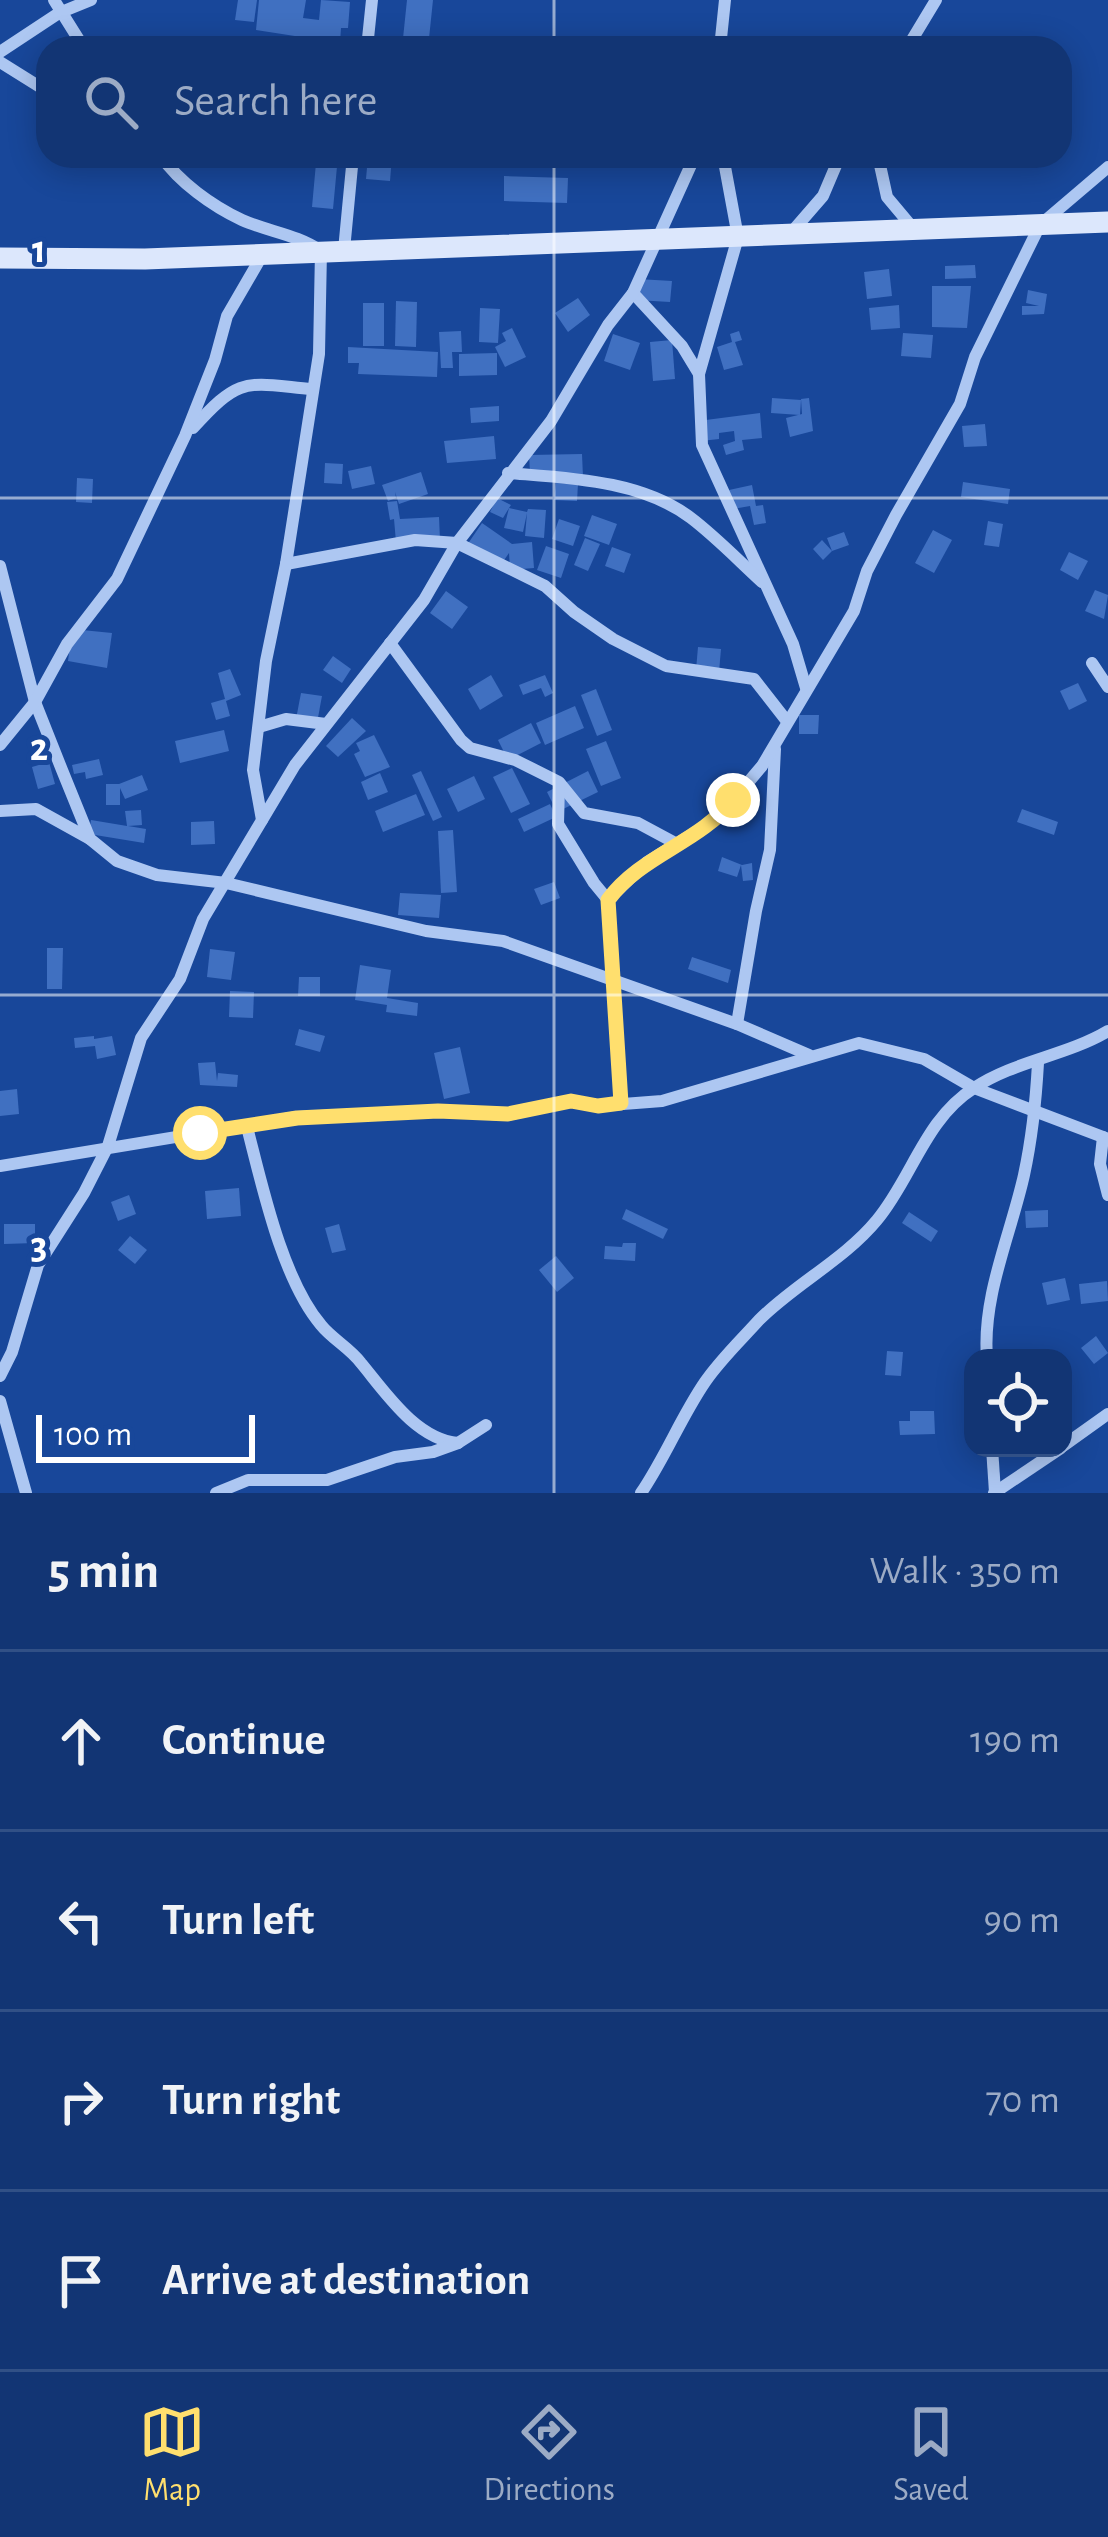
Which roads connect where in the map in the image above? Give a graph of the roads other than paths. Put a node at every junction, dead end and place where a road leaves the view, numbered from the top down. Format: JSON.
{"nodes":[{"id":1,"x":91,"y":0,"type":"edge"},
{"id":2,"x":372,"y":0,"type":"edge"},
{"id":3,"x":725,"y":0,"type":"edge"},
{"id":4,"x":936,"y":0,"type":"edge"},
{"id":5,"x":57,"y":7,"type":"edge"},
{"id":6,"x":76,"y":36,"type":"edge"},
{"id":7,"x":368,"y":36,"type":"edge"},
{"id":8,"x":721,"y":36,"type":"edge"},
{"id":9,"x":914,"y":36,"type":"edge"},
{"id":10,"x":0,"y":52,"type":"edge"},
{"id":11,"x":0,"y":62,"type":"edge"},
{"id":12,"x":36,"y":84,"type":"edge"},
{"id":13,"x":1108,"y":167,"type":"edge"},
{"id":14,"x":168,"y":168,"type":"edge"},
{"id":15,"x":350,"y":168,"type":"edge"},
{"id":16,"x":691,"y":168,"type":"edge"},
{"id":17,"x":724,"y":168,"type":"edge"},
{"id":18,"x":835,"y":168,"type":"edge"},
{"id":19,"x":881,"y":168,"type":"edge"},
{"id":20,"x":1108,"y":222,"type":"edge"},
{"id":21,"x":1040,"y":225,"type":"junction"},
{"id":22,"x":916,"y":231,"type":"junction"},
{"id":23,"x":790,"y":234,"type":"junction"},
{"id":24,"x":738,"y":237,"type":"junction"},
{"id":25,"x":654,"y":241,"type":"junction"},
{"id":26,"x":333,"y":251,"type":"junction"},
{"id":27,"x":262,"y":254,"type":"junction"},
{"id":28,"x":0,"y":258,"type":"edge"},
{"id":29,"x":633,"y":293,"type":"junction"},
{"id":30,"x":699,"y":374,"type":"junction"},
{"id":31,"x":312,"y":389,"type":"junction"},
{"id":32,"x":185,"y":436,"type":"junction"},
{"id":33,"x":508,"y":473,"type":"junction"},
{"id":34,"x":457,"y":542,"type":"junction"},
{"id":35,"x":286,"y":564,"type":"junction"},
{"id":36,"x":0,"y":566,"type":"edge"},
{"id":37,"x":767,"y":586,"type":"junction"},
{"id":38,"x":390,"y":643,"type":"junction"},
{"id":39,"x":1092,"y":663,"type":"dead end"},
{"id":40,"x":1108,"y":687,"type":"edge"},
{"id":41,"x":806,"y":688,"type":"junction"},
{"id":42,"x":262,"y":699,"type":"junction"},
{"id":43,"x":35,"y":702,"type":"junction"},
{"id":44,"x":286,"y":719,"type":"junction"},
{"id":45,"x":786,"y":720,"type":"junction"},
{"id":46,"x":326,"y":724,"type":"junction"},
{"id":47,"x":259,"y":727,"type":"junction"},
{"id":48,"x":776,"y":741,"type":"junction"},
{"id":49,"x":0,"y":745,"type":"edge"},
{"id":50,"x":560,"y":782,"type":"junction"},
{"id":51,"x":0,"y":811,"type":"edge"},
{"id":52,"x":262,"y":821,"type":"junction"},
{"id":53,"x":90,"y":839,"type":"junction"},
{"id":54,"x":679,"y":844,"type":"junction"},
{"id":55,"x":226,"y":883,"type":"junction"},
{"id":56,"x":608,"y":900,"type":"junction"},
{"id":57,"x":615,"y":981,"type":"junction"},
{"id":58,"x":737,"y":1024,"type":"junction"},
{"id":59,"x":1104,"y":1036,"type":"edge"},
{"id":60,"x":810,"y":1055,"type":"junction"},
{"id":61,"x":1038,"y":1063,"type":"junction"},
{"id":62,"x":974,"y":1088,"type":"junction"},
{"id":63,"x":621,"y":1103,"type":"junction"},
{"id":64,"x":1034,"y":1113,"type":"junction"},
{"id":65,"x":247,"y":1126,"type":"junction"},
{"id":66,"x":1105,"y":1138,"type":"edge"},
{"id":67,"x":108,"y":1146,"type":"junction"},
{"id":68,"x":0,"y":1166,"type":"edge"},
{"id":69,"x":1108,"y":1195,"type":"edge"},
{"id":70,"x":988,"y":1349,"type":"edge"},
{"id":71,"x":0,"y":1376,"type":"edge"},
{"id":72,"x":0,"y":1401,"type":"edge"},
{"id":73,"x":1108,"y":1414,"type":"edge"},
{"id":74,"x":486,"y":1425,"type":"dead end"},
{"id":75,"x":1072,"y":1440,"type":"edge"},
{"id":76,"x":458,"y":1443,"type":"junction"},
{"id":77,"x":992,"y":1457,"type":"edge"},
{"id":78,"x":1047,"y":1457,"type":"edge"},
{"id":79,"x":994,"y":1492,"type":"edge"},
{"id":80,"x":26,"y":1493,"type":"edge"},
{"id":81,"x":216,"y":1493,"type":"edge"},
{"id":82,"x":641,"y":1493,"type":"edge"}],
"edges":[{"from":1,"to":5,"type":"street"},
{"from":2,"to":7,"type":"street"},
{"from":3,"to":8,"type":"street"},
{"from":4,"to":9,"type":"street"},
{"from":5,"to":6,"type":"street"},
{"from":5,"to":10,"type":"street"},
{"from":11,"to":12,"type":"street"},
{"from":13,"to":21,"type":"street"},
{"from":14,"to":26,"type":"street"},
{"from":15,"to":26,"type":"street"},
{"from":16,"to":25,"type":"street"},
{"from":17,"to":24,"type":"street"},
{"from":18,"to":23,"type":"street"},
{"from":19,"to":22,"type":"street"},
{"from":20,"to":21,"type":"main road"},
{"from":21,"to":22,"type":"main road"},
{"from":21,"to":41,"type":"street"},
{"from":22,"to":23,"type":"main road"},
{"from":23,"to":24,"type":"main road"},
{"from":24,"to":25,"type":"main road"},
{"from":24,"to":30,"type":"street"},
{"from":25,"to":26,"type":"main road"},
{"from":25,"to":29,"type":"street"},
{"from":26,"to":27,"type":"main road"},
{"from":26,"to":31,"type":"street"},
{"from":27,"to":28,"type":"main road"},
{"from":27,"to":32,"type":"street"},
{"from":29,"to":30,"type":"street"},
{"from":29,"to":33,"type":"street"},
{"from":30,"to":37,"type":"street"},
{"from":31,"to":32,"type":"street"},
{"from":31,"to":35,"type":"street"},
{"from":32,"to":43,"type":"street"},
{"from":33,"to":34,"type":"street"},
{"from":33,"to":37,"type":"street"},
{"from":34,"to":35,"type":"street"},
{"from":34,"to":38,"type":"street"},
{"from":34,"to":45,"type":"street"},
{"from":35,"to":42,"type":"street"},
{"from":36,"to":43,"type":"street"},
{"from":37,"to":41,"type":"street"},
{"from":38,"to":46,"type":"street"},
{"from":38,"to":50,"type":"street"},
{"from":39,"to":40,"type":"street"},
{"from":41,"to":45,"type":"street"},
{"from":42,"to":44,"type":"street"},
{"from":42,"to":47,"type":"street"},
{"from":43,"to":49,"type":"street"},
{"from":43,"to":53,"type":"street"},
{"from":44,"to":46,"type":"street"},
{"from":44,"to":47,"type":"street"},
{"from":45,"to":48,"type":"street"},
{"from":46,"to":52,"type":"street"},
{"from":47,"to":52,"type":"street"},
{"from":48,"to":54,"type":"street"},
{"from":48,"to":58,"type":"street"},
{"from":50,"to":54,"type":"street"},
{"from":50,"to":56,"type":"street"},
{"from":51,"to":53,"type":"street"},
{"from":52,"to":55,"type":"street"},
{"from":53,"to":55,"type":"street"},
{"from":54,"to":56,"type":"street"},
{"from":55,"to":57,"type":"street"},
{"from":55,"to":67,"type":"street"},
{"from":56,"to":57,"type":"street"},
{"from":57,"to":58,"type":"street"},
{"from":57,"to":63,"type":"street"},
{"from":58,"to":60,"type":"street"},
{"from":59,"to":61,"type":"street"},
{"from":60,"to":62,"type":"street"},
{"from":60,"to":63,"type":"street"},
{"from":61,"to":62,"type":"street"},
{"from":61,"to":64,"type":"street"},
{"from":62,"to":64,"type":"street"},
{"from":62,"to":82,"type":"street"},
{"from":63,"to":65,"type":"street"},
{"from":64,"to":66,"type":"street"},
{"from":64,"to":70,"type":"street"},
{"from":65,"to":67,"type":"street"},
{"from":65,"to":76,"type":"street"},
{"from":66,"to":69,"type":"street"},
{"from":67,"to":68,"type":"street"},
{"from":67,"to":71,"type":"street"},
{"from":72,"to":80,"type":"street"},
{"from":73,"to":75,"type":"street"},
{"from":74,"to":76,"type":"street"},
{"from":76,"to":81,"type":"street"},
{"from":77,"to":79,"type":"street"},
{"from":78,"to":79,"type":"street"}]}
